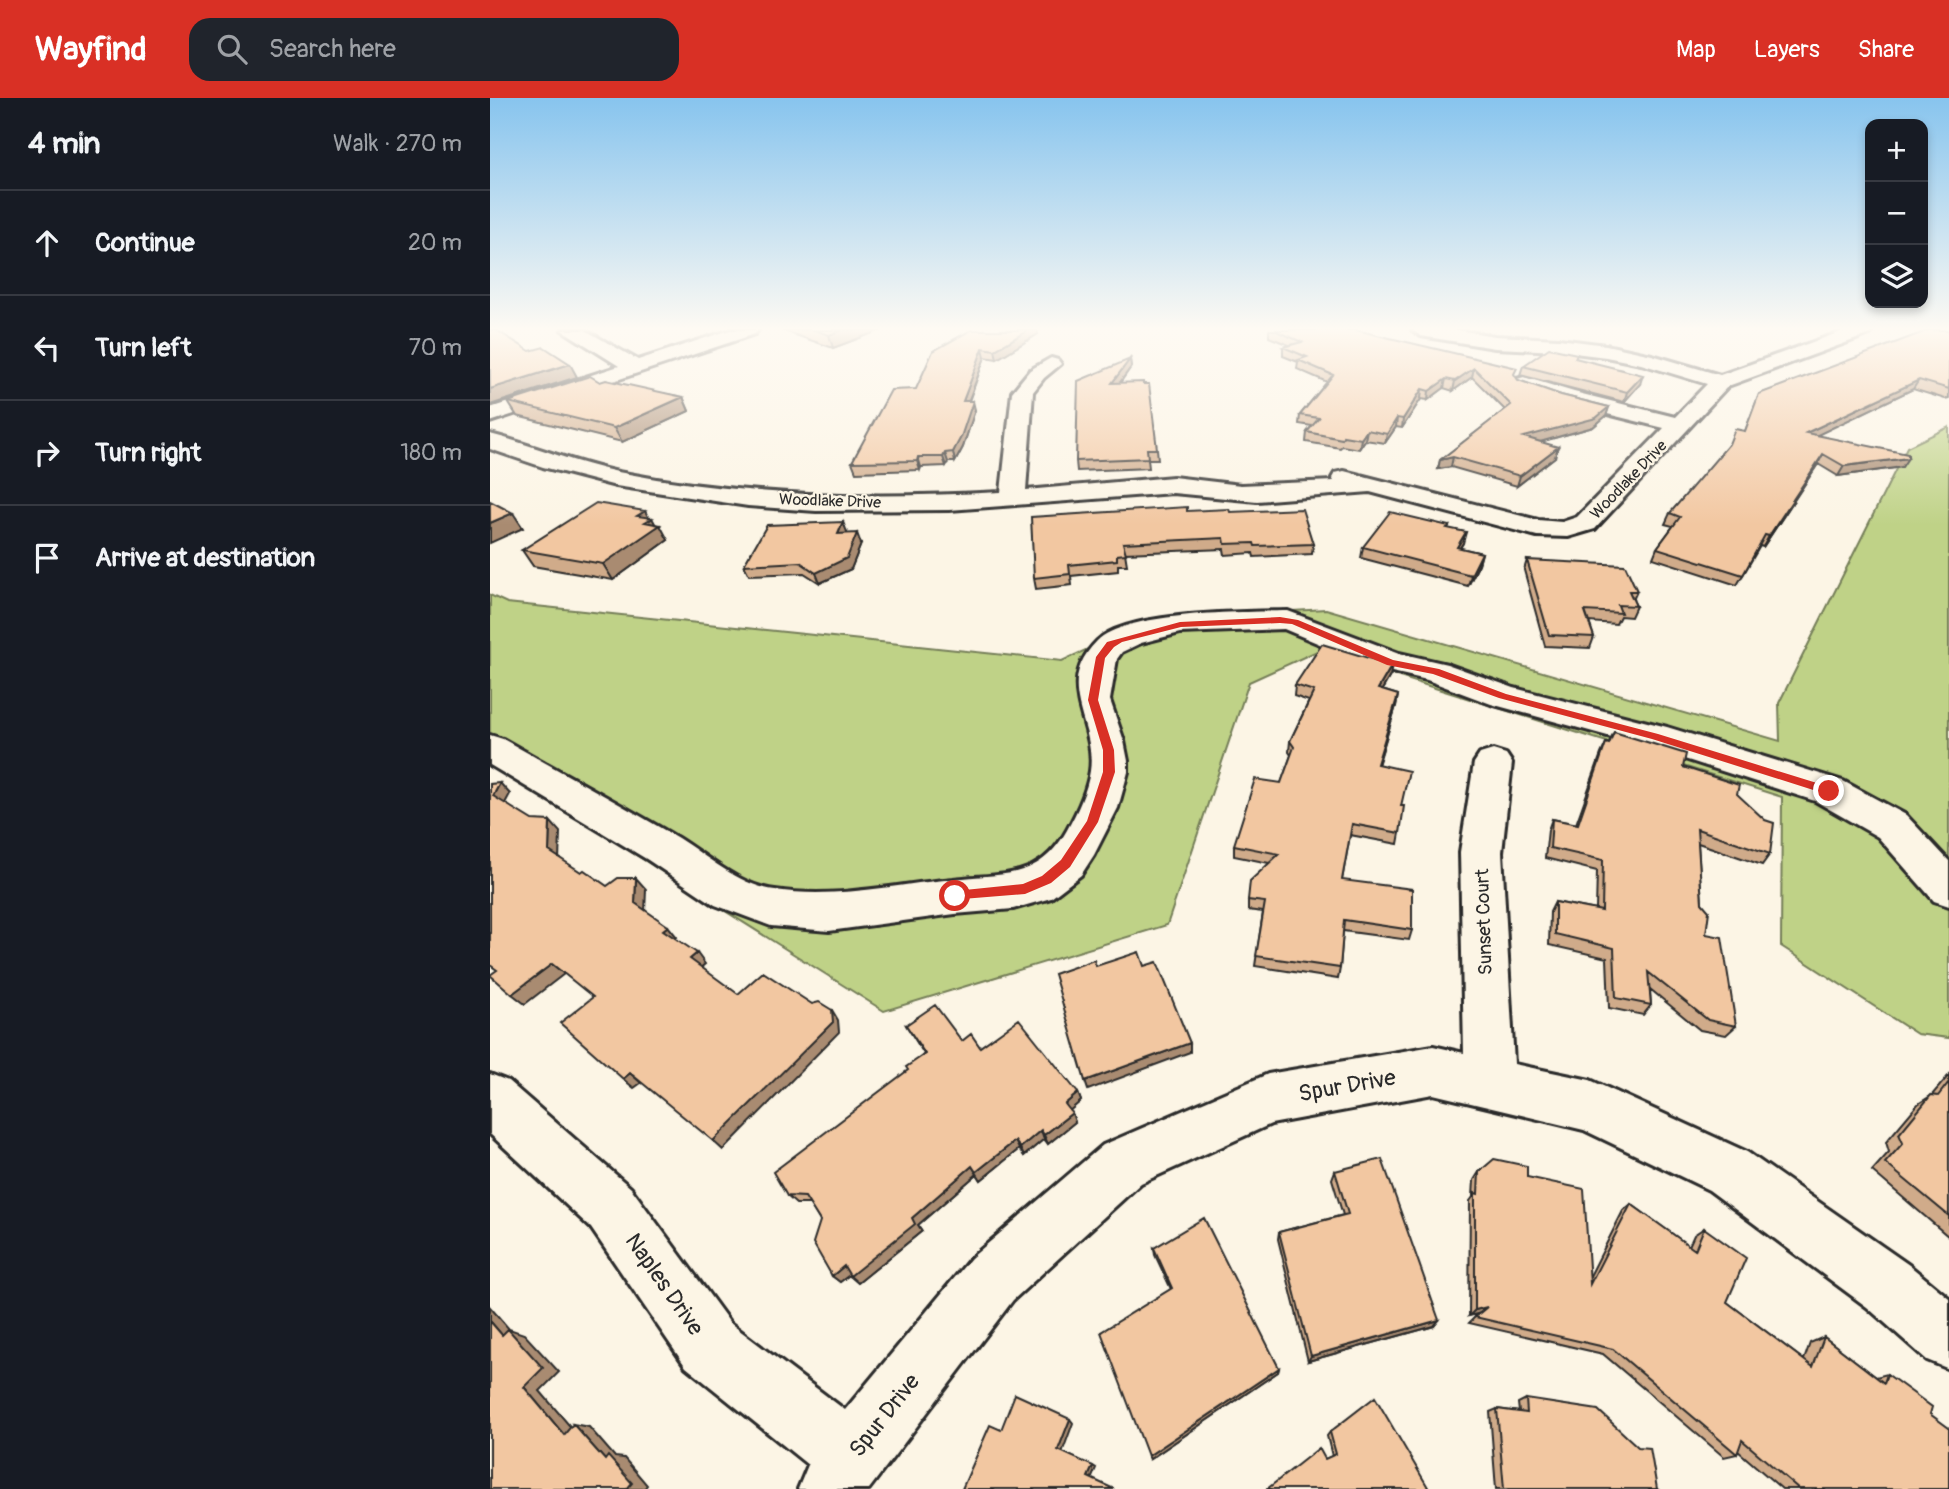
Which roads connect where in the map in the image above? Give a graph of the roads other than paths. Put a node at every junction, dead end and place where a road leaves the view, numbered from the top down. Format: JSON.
{"nodes":[{"id":1,"x":555,"y":395,"type":"edge"},
{"id":2,"x":566,"y":395,"type":"edge"},
{"id":3,"x":1023,"y":395,"type":"edge"},
{"id":4,"x":1563,"y":395,"type":"edge"},
{"id":5,"x":1708,"y":395,"type":"edge"},
{"id":6,"x":490,"y":415,"type":"edge"},
{"id":7,"x":490,"y":425,"type":"edge"},
{"id":8,"x":1679,"y":425,"type":"junction"},
{"id":9,"x":490,"y":441,"type":"edge"},
{"id":10,"x":1283,"y":468,"type":"dead end"},
{"id":11,"x":1233,"y":469,"type":"dead end"},
{"id":12,"x":1177,"y":485,"type":"junction"},
{"id":13,"x":1368,"y":485,"type":"junction"},
{"id":14,"x":1013,"y":499,"type":"junction"},
{"id":15,"x":490,"y":748,"type":"edge"},
{"id":16,"x":1493,"y":763,"type":"dead end"},
{"id":17,"x":1949,"y":889,"type":"edge"},
{"id":18,"x":1490,"y":1083,"type":"junction"},
{"id":19,"x":490,"y":1099,"type":"edge"},
{"id":20,"x":1949,"y":1338,"type":"edge"},
{"id":21,"x":841,"y":1472,"type":"edge"}],
"edges":[{"from":1,"to":6,"type":"street"},
{"from":2,"to":7,"type":"street"},
{"from":3,"to":14,"type":"street"},
{"from":4,"to":8,"type":"street"},
{"from":5,"to":8,"type":"street","name":"Woodlake Drive"},
{"from":8,"to":13,"type":"street","name":"Woodlake Drive"},
{"from":9,"to":14,"type":"street","name":"Woodlake Drive"},
{"from":10,"to":13,"type":"street","name":"Woodlake Drive"},
{"from":11,"to":12,"type":"street","name":"Woodlake Drive"},
{"from":12,"to":13,"type":"street","name":"Woodlake Drive"},
{"from":12,"to":14,"type":"street","name":"Woodlake Drive"},
{"from":15,"to":17,"type":"street"},
{"from":16,"to":18,"type":"street","name":"Sunset Court"},
{"from":18,"to":20,"type":"street","name":"Spur Drive"},
{"from":18,"to":21,"type":"street","name":"Spur Drive"},
{"from":19,"to":21,"type":"street","name":"Naples Drive"}]}
